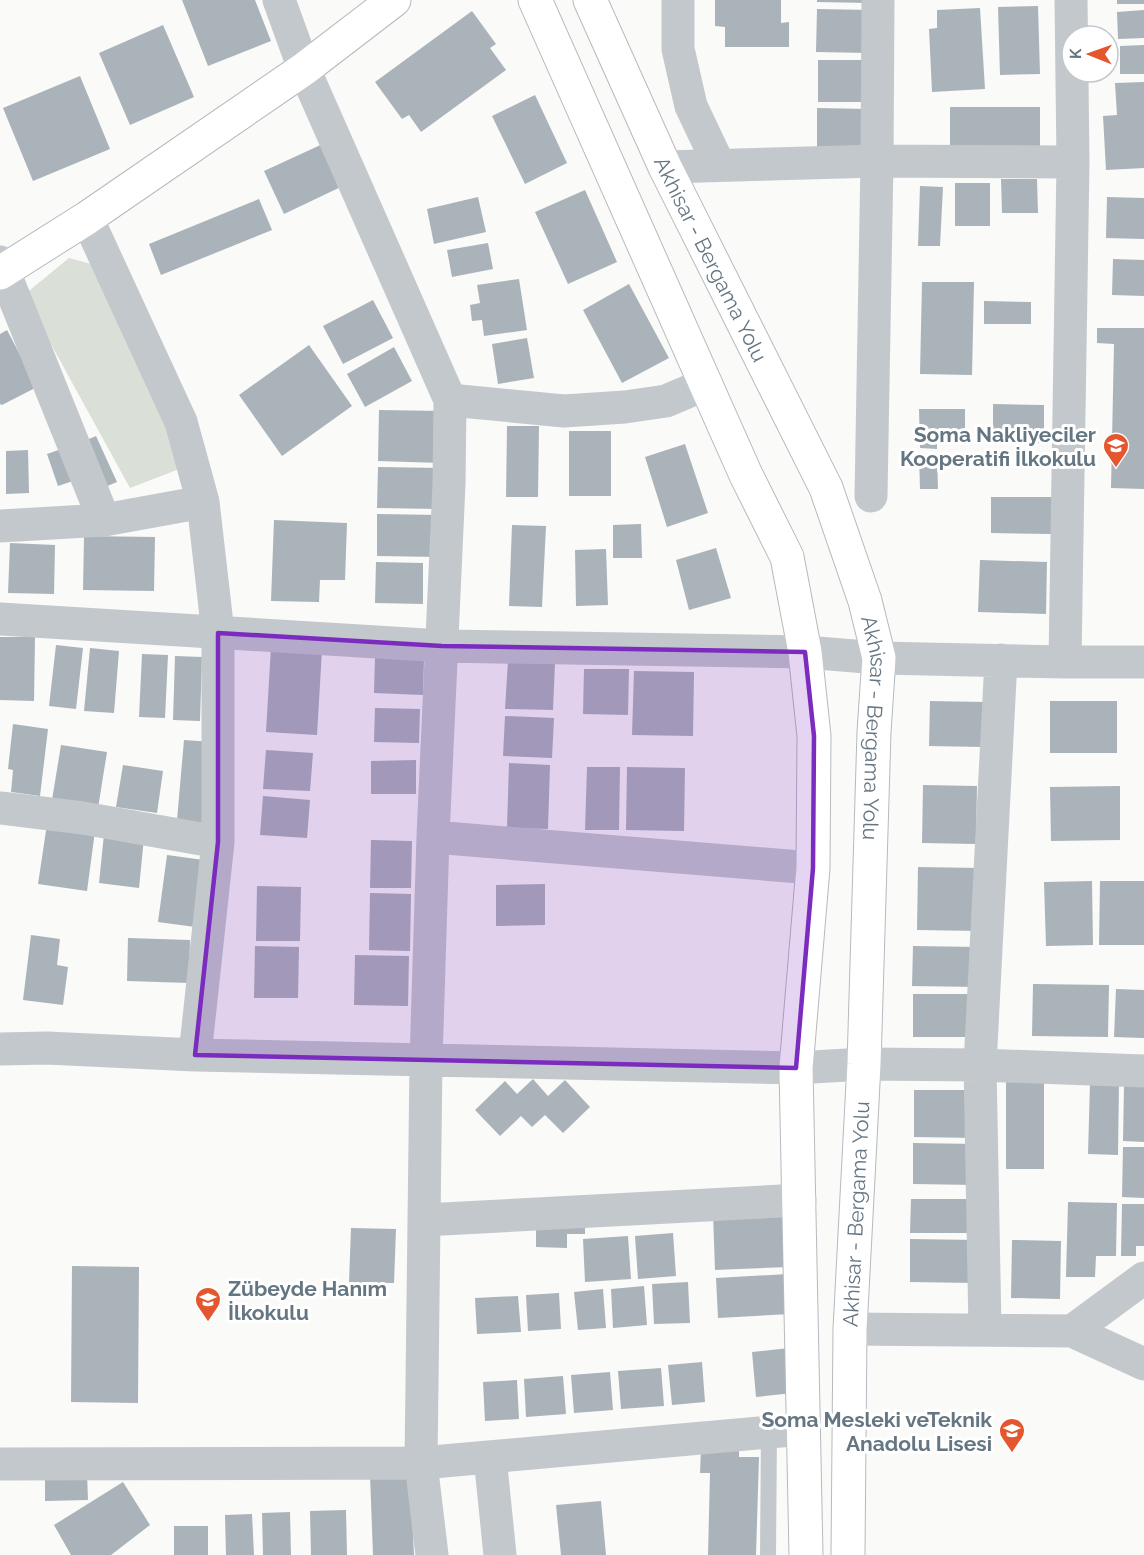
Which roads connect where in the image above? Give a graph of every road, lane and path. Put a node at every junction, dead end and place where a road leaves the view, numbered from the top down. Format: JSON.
{"nodes":[{"id":1,"x":279,"y":0,"type":"edge"},
{"id":2,"x":394,"y":0,"type":"edge"},
{"id":3,"x":535,"y":0,"type":"edge"},
{"id":4,"x":590,"y":0,"type":"edge"},
{"id":5,"x":678,"y":0,"type":"edge"},
{"id":6,"x":878,"y":0,"type":"edge"},
{"id":7,"x":1071,"y":0,"type":"edge"},
{"id":8,"x":304,"y":69,"type":"junction"},
{"id":9,"x":877,"y":161,"type":"junction"},
{"id":10,"x":1073,"y":162,"type":"junction"},
{"id":11,"x":719,"y":165,"type":"junction"},
{"id":12,"x":665,"y":167,"type":"junction"},
{"id":13,"x":87,"y":218,"type":"junction"},
{"id":14,"x":1,"y":268,"type":"edge"},
{"id":15,"x":706,"y":384,"type":"junction"},
{"id":16,"x":450,"y":400,"type":"junction"},
{"id":17,"x":871,"y":496,"type":"dead end"},
{"id":18,"x":203,"y":502,"type":"junction"},
{"id":19,"x":104,"y":520,"type":"junction"},
{"id":20,"x":0,"y":526,"type":"edge"},
{"id":21,"x":0,"y":619,"type":"edge"},
{"id":22,"x":218,"y":633,"type":"junction"},
{"id":23,"x":442,"y":646,"type":"junction"},
{"id":24,"x":805,"y":652,"type":"junction"},
{"id":25,"x":879,"y":657,"type":"junction"},
{"id":26,"x":1001,"y":660,"type":"junction"},
{"id":27,"x":1065,"y":662,"type":"junction"},
{"id":28,"x":1144,"y":662,"type":"edge"},
{"id":29,"x":0,"y":808,"type":"edge"},
{"id":30,"x":433,"y":837,"type":"junction"},
{"id":31,"x":218,"y":842,"type":"junction"},
{"id":32,"x":813,"y":868,"type":"junction"},
{"id":33,"x":0,"y":1049,"type":"edge"},
{"id":34,"x":195,"y":1055,"type":"junction"},
{"id":35,"x":426,"y":1061,"type":"junction"},
{"id":36,"x":864,"y":1064,"type":"junction"},
{"id":37,"x":980,"y":1065,"type":"junction"},
{"id":38,"x":796,"y":1068,"type":"junction"},
{"id":39,"x":1144,"y":1071,"type":"edge"},
{"id":40,"x":800,"y":1200,"type":"junction"},
{"id":41,"x":424,"y":1220,"type":"junction"},
{"id":42,"x":1139,"y":1286,"type":"edge"},
{"id":43,"x":850,"y":1329,"type":"junction"},
{"id":44,"x":985,"y":1330,"type":"junction"},
{"id":45,"x":1072,"y":1331,"type":"junction"},
{"id":46,"x":1144,"y":1364,"type":"edge"},
{"id":47,"x":803,"y":1429,"type":"junction"},
{"id":48,"x":770,"y":1432,"type":"junction"},
{"id":49,"x":490,"y":1457,"type":"junction"},
{"id":50,"x":422,"y":1463,"type":"junction"},
{"id":51,"x":0,"y":1464,"type":"edge"},
{"id":52,"x":432,"y":1555,"type":"edge"},
{"id":53,"x":500,"y":1555,"type":"edge"},
{"id":54,"x":768,"y":1555,"type":"edge"},
{"id":55,"x":806,"y":1555,"type":"edge"},
{"id":56,"x":848,"y":1555,"type":"edge"}],
"edges":[{"from":1,"to":8,"type":"street"},
{"from":2,"to":8,"type":"main road"},
{"from":3,"to":15,"type":"main road"},
{"from":4,"to":12,"type":"main road","name":"Akhisar - Bergama Yolu"},
{"from":5,"to":11,"type":"street"},
{"from":6,"to":9,"type":"street"},
{"from":7,"to":10,"type":"street"},
{"from":8,"to":13,"type":"main road"},
{"from":8,"to":16,"type":"street"},
{"from":9,"to":10,"type":"street"},
{"from":9,"to":11,"type":"street"},
{"from":9,"to":17,"type":"street"},
{"from":10,"to":27,"type":"street"},
{"from":11,"to":12,"type":"street"},
{"from":12,"to":25,"type":"main road","name":"Akhisar - Bergama Yolu"},
{"from":13,"to":14,"type":"main road"},
{"from":13,"to":18,"type":"street"},
{"from":14,"to":19,"type":"street"},
{"from":15,"to":16,"type":"street"},
{"from":15,"to":24,"type":"main road"},
{"from":16,"to":23,"type":"street"},
{"from":18,"to":19,"type":"street"},
{"from":18,"to":22,"type":"street"},
{"from":19,"to":20,"type":"street"},
{"from":21,"to":22,"type":"street"},
{"from":22,"to":23,"type":"street"},
{"from":22,"to":31,"type":"street"},
{"from":23,"to":24,"type":"street"},
{"from":23,"to":30,"type":"street"},
{"from":24,"to":25,"type":"street"},
{"from":24,"to":32,"type":"main road"},
{"from":25,"to":26,"type":"street"},
{"from":25,"to":36,"type":"main road","name":"Akhisar - Bergama Yolu"},
{"from":26,"to":27,"type":"street"},
{"from":26,"to":37,"type":"street"},
{"from":27,"to":28,"type":"street"},
{"from":29,"to":31,"type":"street"},
{"from":30,"to":32,"type":"street"},
{"from":30,"to":35,"type":"street"},
{"from":31,"to":34,"type":"street"},
{"from":32,"to":38,"type":"main road"},
{"from":33,"to":34,"type":"street"},
{"from":34,"to":35,"type":"street"},
{"from":35,"to":38,"type":"street"},
{"from":35,"to":41,"type":"street"},
{"from":36,"to":37,"type":"street"},
{"from":36,"to":38,"type":"street"},
{"from":36,"to":43,"type":"main road","name":"Akhisar - Bergama Yolu"},
{"from":37,"to":39,"type":"street"},
{"from":37,"to":44,"type":"street"},
{"from":38,"to":40,"type":"main road"},
{"from":40,"to":41,"type":"street"},
{"from":40,"to":47,"type":"main road"},
{"from":41,"to":50,"type":"street"},
{"from":42,"to":45,"type":"street"},
{"from":43,"to":44,"type":"street"},
{"from":43,"to":56,"type":"main road","name":"Akhisar - Bergama Yolu"},
{"from":44,"to":45,"type":"street"},
{"from":45,"to":46,"type":"street"},
{"from":47,"to":48,"type":"street"},
{"from":47,"to":55,"type":"main road"},
{"from":48,"to":49,"type":"street"},
{"from":48,"to":54,"type":"lane"},
{"from":49,"to":50,"type":"street"},
{"from":49,"to":53,"type":"street"},
{"from":50,"to":51,"type":"street"},
{"from":50,"to":52,"type":"street"}]}
